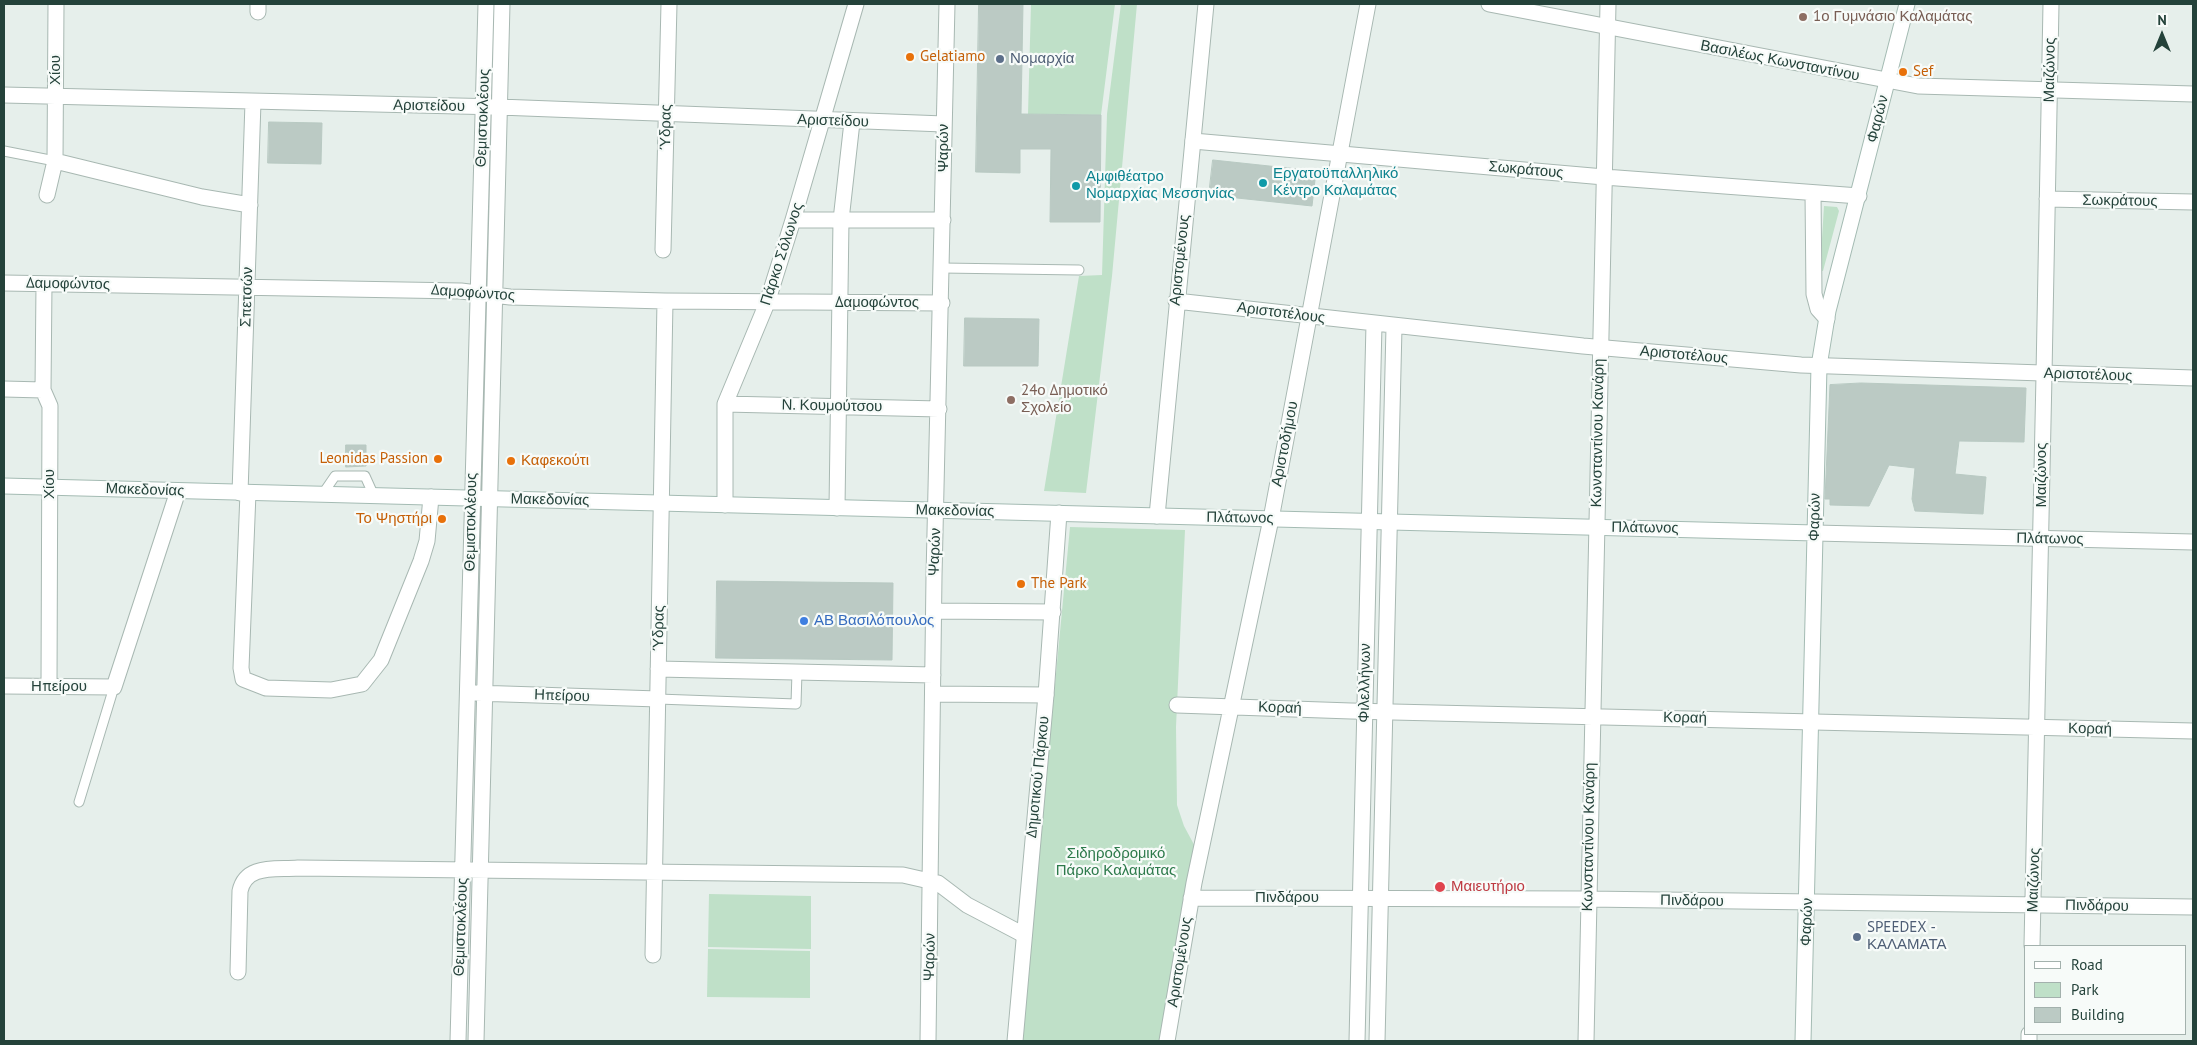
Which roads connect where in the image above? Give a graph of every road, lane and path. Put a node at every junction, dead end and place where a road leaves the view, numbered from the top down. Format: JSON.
{"nodes":[{"id":1,"x":56,"y":4,"type":"edge"},
{"id":2,"x":486,"y":4,"type":"edge"},
{"id":3,"x":502,"y":4,"type":"edge"},
{"id":4,"x":669,"y":4,"type":"edge"},
{"id":5,"x":856,"y":4,"type":"edge"},
{"id":6,"x":947,"y":4,"type":"edge"},
{"id":7,"x":1206,"y":4,"type":"edge"},
{"id":8,"x":1368,"y":4,"type":"edge"},
{"id":9,"x":1489,"y":4,"type":"edge"},
{"id":10,"x":1608,"y":4,"type":"edge"},
{"id":11,"x":1908,"y":4,"type":"edge"},
{"id":12,"x":2051,"y":4,"type":"edge"},
{"id":13,"x":1607,"y":26,"type":"junction"},
{"id":14,"x":1887,"y":82,"type":"junction"},
{"id":15,"x":2049,"y":91,"type":"junction"},
{"id":16,"x":2193,"y":94,"type":"edge"},
{"id":17,"x":4,"y":95,"type":"edge"},
{"id":18,"x":56,"y":97,"type":"junction"},
{"id":19,"x":253,"y":102,"type":"junction"},
{"id":20,"x":483,"y":107,"type":"junction"},
{"id":21,"x":499,"y":107,"type":"junction"},
{"id":22,"x":666,"y":114,"type":"junction"},
{"id":23,"x":822,"y":121,"type":"junction"},
{"id":24,"x":852,"y":122,"type":"junction"},
{"id":25,"x":944,"y":124,"type":"junction"},
{"id":26,"x":1193,"y":141,"type":"junction"},
{"id":27,"x":4,"y":151,"type":"edge"},
{"id":28,"x":1338,"y":154,"type":"junction"},
{"id":29,"x":55,"y":161,"type":"junction"},
{"id":30,"x":1604,"y":177,"type":"junction"},
{"id":31,"x":1813,"y":192,"type":"junction"},
{"id":32,"x":47,"y":195,"type":"dead end"},
{"id":33,"x":1859,"y":196,"type":"junction"},
{"id":34,"x":2046,"y":199,"type":"junction"},
{"id":35,"x":2193,"y":202,"type":"edge"},
{"id":36,"x":250,"y":205,"type":"junction"},
{"id":37,"x":793,"y":220,"type":"junction"},
{"id":38,"x":841,"y":220,"type":"junction"},
{"id":39,"x":943,"y":220,"type":"junction"},
{"id":40,"x":663,"y":250,"type":"dead end"},
{"id":41,"x":942,"y":268,"type":"junction"},
{"id":42,"x":1079,"y":270,"type":"dead end"},
{"id":43,"x":4,"y":283,"type":"edge"},
{"id":44,"x":44,"y":284,"type":"junction"},
{"id":45,"x":247,"y":286,"type":"junction"},
{"id":46,"x":477,"y":293,"type":"junction"},
{"id":47,"x":494,"y":295,"type":"junction"},
{"id":48,"x":665,"y":301,"type":"junction"},
{"id":49,"x":1176,"y":301,"type":"junction"},
{"id":50,"x":767,"y":303,"type":"junction"},
{"id":51,"x":839,"y":303,"type":"junction"},
{"id":52,"x":942,"y":303,"type":"junction"},
{"id":53,"x":1309,"y":316,"type":"junction"},
{"id":54,"x":1827,"y":319,"type":"junction"},
{"id":55,"x":1374,"y":324,"type":"junction"},
{"id":56,"x":1394,"y":327,"type":"junction"},
{"id":57,"x":1600,"y":347,"type":"junction"},
{"id":58,"x":1819,"y":366,"type":"junction"},
{"id":59,"x":2043,"y":374,"type":"junction"},
{"id":60,"x":2193,"y":378,"type":"edge"},
{"id":61,"x":4,"y":389,"type":"edge"},
{"id":62,"x":43,"y":390,"type":"junction"},
{"id":63,"x":724,"y":404,"type":"junction"},
{"id":64,"x":838,"y":406,"type":"junction"},
{"id":65,"x":939,"y":409,"type":"junction"},
{"id":66,"x":4,"y":486,"type":"edge"},
{"id":67,"x":50,"y":487,"type":"junction"},
{"id":68,"x":178,"y":491,"type":"junction"},
{"id":69,"x":244,"y":492,"type":"junction"},
{"id":70,"x":431,"y":497,"type":"junction"},
{"id":71,"x":471,"y":498,"type":"junction"},
{"id":72,"x":488,"y":499,"type":"junction"},
{"id":73,"x":662,"y":503,"type":"junction"},
{"id":74,"x":726,"y":505,"type":"junction"},
{"id":75,"x":837,"y":508,"type":"junction"},
{"id":76,"x":937,"y":510,"type":"junction"},
{"id":77,"x":1059,"y":513,"type":"junction"},
{"id":78,"x":1096,"y":514,"type":"joint"},
{"id":79,"x":1157,"y":516,"type":"junction"},
{"id":80,"x":1271,"y":519,"type":"junction"},
{"id":81,"x":1369,"y":521,"type":"junction"},
{"id":82,"x":1388,"y":522,"type":"junction"},
{"id":83,"x":1596,"y":527,"type":"junction"},
{"id":84,"x":1815,"y":533,"type":"junction"},
{"id":85,"x":2042,"y":538,"type":"junction"},
{"id":86,"x":2193,"y":542,"type":"edge"},
{"id":87,"x":934,"y":612,"type":"junction"},
{"id":88,"x":1053,"y":612,"type":"junction"},
{"id":89,"x":658,"y":669,"type":"junction"},
{"id":90,"x":797,"y":672,"type":"junction"},
{"id":91,"x":933,"y":675,"type":"junction"},
{"id":92,"x":4,"y":686,"type":"edge"},
{"id":93,"x":49,"y":686,"type":"junction"},
{"id":94,"x":114,"y":687,"type":"junction"},
{"id":95,"x":466,"y":693,"type":"junction"},
{"id":96,"x":484,"y":693,"type":"junction"},
{"id":97,"x":933,"y":694,"type":"junction"},
{"id":98,"x":1046,"y":695,"type":"junction"},
{"id":99,"x":658,"y":699,"type":"junction"},
{"id":100,"x":1177,"y":705,"type":"dead end"},
{"id":101,"x":1231,"y":706,"type":"junction"},
{"id":102,"x":1364,"y":712,"type":"junction"},
{"id":103,"x":1384,"y":712,"type":"junction"},
{"id":104,"x":1592,"y":716,"type":"junction"},
{"id":105,"x":1811,"y":722,"type":"junction"},
{"id":106,"x":2039,"y":728,"type":"junction"},
{"id":107,"x":2193,"y":732,"type":"edge"},
{"id":108,"x":79,"y":802,"type":"dead end"},
{"id":109,"x":463,"y":869,"type":"junction"},
{"id":110,"x":480,"y":869,"type":"junction"},
{"id":111,"x":655,"y":872,"type":"junction"},
{"id":112,"x":931,"y":880,"type":"junction"},
{"id":113,"x":1192,"y":890,"type":"junction"},
{"id":114,"x":1360,"y":898,"type":"junction"},
{"id":115,"x":1380,"y":898,"type":"junction"},
{"id":116,"x":1587,"y":899,"type":"junction"},
{"id":117,"x":1807,"y":902,"type":"junction"},
{"id":118,"x":2033,"y":905,"type":"junction"},
{"id":119,"x":2193,"y":907,"type":"edge"},
{"id":120,"x":1024,"y":935,"type":"junction"},
{"id":121,"x":2032,"y":945,"type":"edge"},
{"id":122,"x":653,"y":955,"type":"dead end"},
{"id":123,"x":238,"y":972,"type":"dead end"},
{"id":124,"x":458,"y":1041,"type":"edge"},
{"id":125,"x":476,"y":1041,"type":"edge"},
{"id":126,"x":928,"y":1041,"type":"edge"},
{"id":127,"x":1015,"y":1041,"type":"edge"},
{"id":128,"x":1167,"y":1041,"type":"edge"},
{"id":129,"x":1357,"y":1041,"type":"edge"},
{"id":130,"x":1377,"y":1041,"type":"edge"},
{"id":131,"x":1586,"y":1041,"type":"edge"},
{"id":132,"x":1803,"y":1041,"type":"edge"}],
"edges":[{"from":1,"to":18,"type":"street","name":"Χίου"},
{"from":2,"to":20,"type":"street","name":"Θεμιστοκλέους"},
{"from":3,"to":21,"type":"street","name":"Θεμιστοκλέους"},
{"from":4,"to":22,"type":"street","name":"Ύδρας"},
{"from":5,"to":23,"type":"street","name":"Πάρκο Σόλωνος"},
{"from":6,"to":25,"type":"street","name":"Ψαρών"},
{"from":7,"to":26,"type":"street","name":"Αριστομένους"},
{"from":8,"to":28,"type":"street","name":"Αριστοδήμου"},
{"from":9,"to":13,"type":"street","name":"Βασιλέως Κωνσταντίνου"},
{"from":10,"to":13,"type":"street","name":"Κωνσταντίνου Κανάρη"},
{"from":11,"to":14,"type":"street","name":"Φαρών"},
{"from":12,"to":15,"type":"street","name":"Μαιζώνος"},
{"from":13,"to":14,"type":"street","name":"Βασιλέως Κωνσταντίνου"},
{"from":13,"to":30,"type":"street","name":"Κωνσταντίνου Κανάρη"},
{"from":14,"to":15,"type":"street","name":"Βασιλέως Κωνσταντίνου"},
{"from":14,"to":33,"type":"street","name":"Φαρών"},
{"from":15,"to":16,"type":"street","name":"Βασιλέως Κωνσταντίνου"},
{"from":15,"to":34,"type":"street","name":"Μαιζώνος"},
{"from":17,"to":18,"type":"street","name":"Αριστείδου"},
{"from":18,"to":19,"type":"street","name":"Αριστείδου"},
{"from":18,"to":29,"type":"street","name":"Χίου"},
{"from":19,"to":20,"type":"street","name":"Αριστείδου"},
{"from":19,"to":36,"type":"street","name":"Σπετσών"},
{"from":20,"to":21,"type":"street","name":"Αριστείδου"},
{"from":20,"to":46,"type":"street","name":"Θεμιστοκλέους"},
{"from":21,"to":22,"type":"street","name":"Αριστείδου"},
{"from":21,"to":47,"type":"street","name":"Θεμιστοκλέους"},
{"from":22,"to":23,"type":"street","name":"Αριστείδου"},
{"from":22,"to":40,"type":"street","name":"Ύδρας"},
{"from":23,"to":24,"type":"street","name":"Αριστείδου"},
{"from":23,"to":37,"type":"street","name":"Πάρκο Σόλωνος"},
{"from":24,"to":25,"type":"street","name":"Αριστείδου"},
{"from":24,"to":38,"type":"street"},
{"from":25,"to":39,"type":"street","name":"Ψαρών"},
{"from":26,"to":28,"type":"street","name":"Σωκράτους"},
{"from":26,"to":49,"type":"street","name":"Αριστομένους"},
{"from":27,"to":29,"type":"lane"},
{"from":28,"to":30,"type":"street","name":"Σωκράτους"},
{"from":28,"to":53,"type":"street","name":"Αριστοδήμου"},
{"from":29,"to":32,"type":"street","name":"Χίου"},
{"from":29,"to":36,"type":"street"},
{"from":30,"to":31,"type":"street","name":"Σωκράτους"},
{"from":30,"to":57,"type":"street","name":"Κωνσταντίνου Κανάρη"},
{"from":31,"to":33,"type":"street","name":"Σωκράτους"},
{"from":31,"to":54,"type":"street"},
{"from":33,"to":54,"type":"street","name":"Φαρών"},
{"from":34,"to":35,"type":"street","name":"Σωκράτους"},
{"from":34,"to":59,"type":"street","name":"Μαιζώνος"},
{"from":36,"to":45,"type":"street","name":"Σπετσών"},
{"from":37,"to":38,"type":"street"},
{"from":37,"to":50,"type":"street","name":"Πάρκο Σόλωνος"},
{"from":38,"to":39,"type":"street"},
{"from":38,"to":51,"type":"street"},
{"from":39,"to":41,"type":"street","name":"Ψαρών"},
{"from":41,"to":42,"type":"lane"},
{"from":41,"to":52,"type":"street","name":"Ψαρών"},
{"from":43,"to":44,"type":"street","name":"Δαμοφώντος"},
{"from":44,"to":45,"type":"street","name":"Δαμοφώντος"},
{"from":44,"to":62,"type":"street","name":"Χίου"},
{"from":45,"to":46,"type":"street","name":"Δαμοφώντος"},
{"from":45,"to":69,"type":"street","name":"Σπετσών"},
{"from":46,"to":47,"type":"street","name":"Δαμοφώντος"},
{"from":46,"to":71,"type":"street","name":"Θεμιστοκλέους"},
{"from":47,"to":48,"type":"street","name":"Δαμοφώντος"},
{"from":47,"to":72,"type":"street","name":"Θεμιστοκλέους"},
{"from":48,"to":50,"type":"street","name":"Δαμοφώντος"},
{"from":48,"to":73,"type":"street","name":"Ύδρας"},
{"from":49,"to":53,"type":"street","name":"Αριστοτέλους"},
{"from":49,"to":79,"type":"street","name":"Αριστομένους"},
{"from":50,"to":51,"type":"street","name":"Δαμοφώντος"},
{"from":50,"to":63,"type":"street","name":"Πάρκο Σόλωνος"},
{"from":51,"to":52,"type":"street","name":"Δαμοφώντος"},
{"from":51,"to":64,"type":"street"},
{"from":52,"to":65,"type":"street","name":"Ψαρών"},
{"from":53,"to":55,"type":"street","name":"Αριστοτέλους"},
{"from":53,"to":80,"type":"street","name":"Αριστοδήμου"},
{"from":54,"to":58,"type":"street","name":"Φαρών"},
{"from":55,"to":56,"type":"street","name":"Αριστοτέλους"},
{"from":55,"to":81,"type":"street","name":"Φιλελλήνων"},
{"from":56,"to":57,"type":"street","name":"Αριστοτέλους"},
{"from":56,"to":82,"type":"street","name":"Φιλελλήνων"},
{"from":57,"to":58,"type":"street","name":"Αριστοτέλους"},
{"from":57,"to":83,"type":"street","name":"Κωνσταντίνου Κανάρη"},
{"from":58,"to":59,"type":"street","name":"Αριστοτέλους"},
{"from":58,"to":84,"type":"street","name":"Φαρών"},
{"from":59,"to":60,"type":"street","name":"Αριστοτέλους"},
{"from":59,"to":85,"type":"street","name":"Μαιζώνος"},
{"from":61,"to":62,"type":"street"},
{"from":62,"to":67,"type":"street","name":"Χίου"},
{"from":63,"to":64,"type":"street","name":"Ν. Κουμούτσου"},
{"from":63,"to":74,"type":"street","name":"Πάρκο Σόλωνος"},
{"from":64,"to":65,"type":"street","name":"Ν. Κουμούτσου"},
{"from":64,"to":75,"type":"street"},
{"from":65,"to":76,"type":"street","name":"Ψαρών"},
{"from":66,"to":67,"type":"street","name":"Μακεδονίας"},
{"from":67,"to":68,"type":"street","name":"Μακεδονίας"},
{"from":67,"to":93,"type":"street","name":"Χίου"},
{"from":68,"to":69,"type":"street","name":"Μακεδονίας"},
{"from":68,"to":94,"type":"street"},
{"from":69,"to":70,"type":"street","name":"Μακεδονίας"},
{"from":69,"to":70,"type":"street","name":"Σπετσών"},
{"from":70,"to":71,"type":"street","name":"Μακεδονίας"},
{"from":71,"to":72,"type":"street","name":"Μακεδονίας"},
{"from":71,"to":95,"type":"street","name":"Θεμιστοκλέους"},
{"from":72,"to":73,"type":"street","name":"Μακεδονίας"},
{"from":72,"to":96,"type":"street","name":"Θεμιστοκλέους"},
{"from":73,"to":74,"type":"street","name":"Μακεδονίας"},
{"from":73,"to":89,"type":"street","name":"Ύδρας"},
{"from":74,"to":75,"type":"street","name":"Μακεδονίας"},
{"from":75,"to":76,"type":"street","name":"Μακεδονίας"},
{"from":76,"to":77,"type":"street","name":"Μακεδονίας"},
{"from":76,"to":87,"type":"street","name":"Ψαρών"},
{"from":77,"to":78,"type":"street","name":"Μακεδονίας"},
{"from":77,"to":88,"type":"street","name":"Δημοτικού Πάρκου"},
{"from":78,"to":79,"type":"street","name":"Πλάτωνος"},
{"from":79,"to":80,"type":"street","name":"Πλάτωνος"},
{"from":80,"to":81,"type":"street","name":"Πλάτωνος"},
{"from":80,"to":101,"type":"street","name":"Αριστοδήμου"},
{"from":81,"to":82,"type":"street","name":"Πλάτωνος"},
{"from":81,"to":102,"type":"street","name":"Φιλελλήνων"},
{"from":82,"to":83,"type":"street","name":"Πλάτωνος"},
{"from":82,"to":103,"type":"street","name":"Φιλελλήνων"},
{"from":83,"to":84,"type":"street","name":"Πλάτωνος"},
{"from":83,"to":104,"type":"street","name":"Κωνσταντίνου Κανάρη"},
{"from":84,"to":85,"type":"street","name":"Πλάτωνος"},
{"from":84,"to":105,"type":"street","name":"Φαρών"},
{"from":85,"to":86,"type":"street","name":"Πλάτωνος"},
{"from":85,"to":106,"type":"street","name":"Μαιζώνος"},
{"from":87,"to":88,"type":"street"},
{"from":87,"to":91,"type":"street","name":"Ψαρών"},
{"from":88,"to":98,"type":"street","name":"Δημοτικού Πάρκου"},
{"from":89,"to":90,"type":"street"},
{"from":89,"to":99,"type":"street","name":"Ύδρας"},
{"from":90,"to":91,"type":"street"},
{"from":90,"to":99,"type":"lane"},
{"from":91,"to":97,"type":"street","name":"Ψαρών"},
{"from":92,"to":93,"type":"street","name":"Ηπείρου"},
{"from":93,"to":94,"type":"street","name":"Ηπείρου"},
{"from":94,"to":108,"type":"lane"},
{"from":95,"to":96,"type":"street","name":"Ηπείρου"},
{"from":95,"to":109,"type":"street","name":"Θεμιστοκλέους"},
{"from":96,"to":99,"type":"street","name":"Ηπείρου"},
{"from":96,"to":110,"type":"street","name":"Θεμιστοκλέους"},
{"from":97,"to":98,"type":"street"},
{"from":97,"to":112,"type":"street","name":"Ψαρών"},
{"from":98,"to":120,"type":"street","name":"Δημοτικού Πάρκου"},
{"from":99,"to":111,"type":"street","name":"Ύδρας"},
{"from":100,"to":101,"type":"street","name":"Κοραή"},
{"from":101,"to":102,"type":"street","name":"Κοραή"},
{"from":101,"to":113,"type":"street","name":"Αριστοδήμου"},
{"from":102,"to":103,"type":"street","name":"Κοραή"},
{"from":102,"to":114,"type":"street","name":"Φιλελλήνων"},
{"from":103,"to":104,"type":"street","name":"Κοραή"},
{"from":103,"to":115,"type":"street","name":"Φιλελλήνων"},
{"from":104,"to":105,"type":"street","name":"Κοραή"},
{"from":104,"to":116,"type":"street","name":"Κωνσταντίνου Κανάρη"},
{"from":105,"to":106,"type":"street","name":"Κοραή"},
{"from":105,"to":117,"type":"street","name":"Φαρών"},
{"from":106,"to":107,"type":"street","name":"Κοραή"},
{"from":106,"to":118,"type":"street","name":"Μαιζώνος"},
{"from":109,"to":110,"type":"street"},
{"from":109,"to":123,"type":"street"},
{"from":109,"to":124,"type":"street","name":"Θεμιστοκλέους"},
{"from":110,"to":111,"type":"street"},
{"from":110,"to":125,"type":"street","name":"Θεμιστοκλέους"},
{"from":111,"to":112,"type":"street"},
{"from":111,"to":122,"type":"street","name":"Ύδρας"},
{"from":112,"to":120,"type":"street"},
{"from":112,"to":126,"type":"street","name":"Ψαρών"},
{"from":113,"to":114,"type":"street","name":"Πινδάρου"},
{"from":113,"to":128,"type":"street","name":"Αριστομένους"},
{"from":114,"to":115,"type":"street","name":"Πινδάρου"},
{"from":114,"to":129,"type":"street","name":"Φιλελλήνων"},
{"from":115,"to":116,"type":"street","name":"Πινδάρου"},
{"from":115,"to":130,"type":"street","name":"Φιλελλήνων"},
{"from":116,"to":117,"type":"street","name":"Πινδάρου"},
{"from":116,"to":131,"type":"street","name":"Κωνσταντίνου Κανάρη"},
{"from":117,"to":118,"type":"street","name":"Πινδάρου"},
{"from":117,"to":132,"type":"street","name":"Φαρών"},
{"from":118,"to":119,"type":"street","name":"Πινδάρου"},
{"from":118,"to":121,"type":"street","name":"Μαιζώνος"},
{"from":120,"to":127,"type":"street","name":"Δημοτικού Πάρκου"}]}
